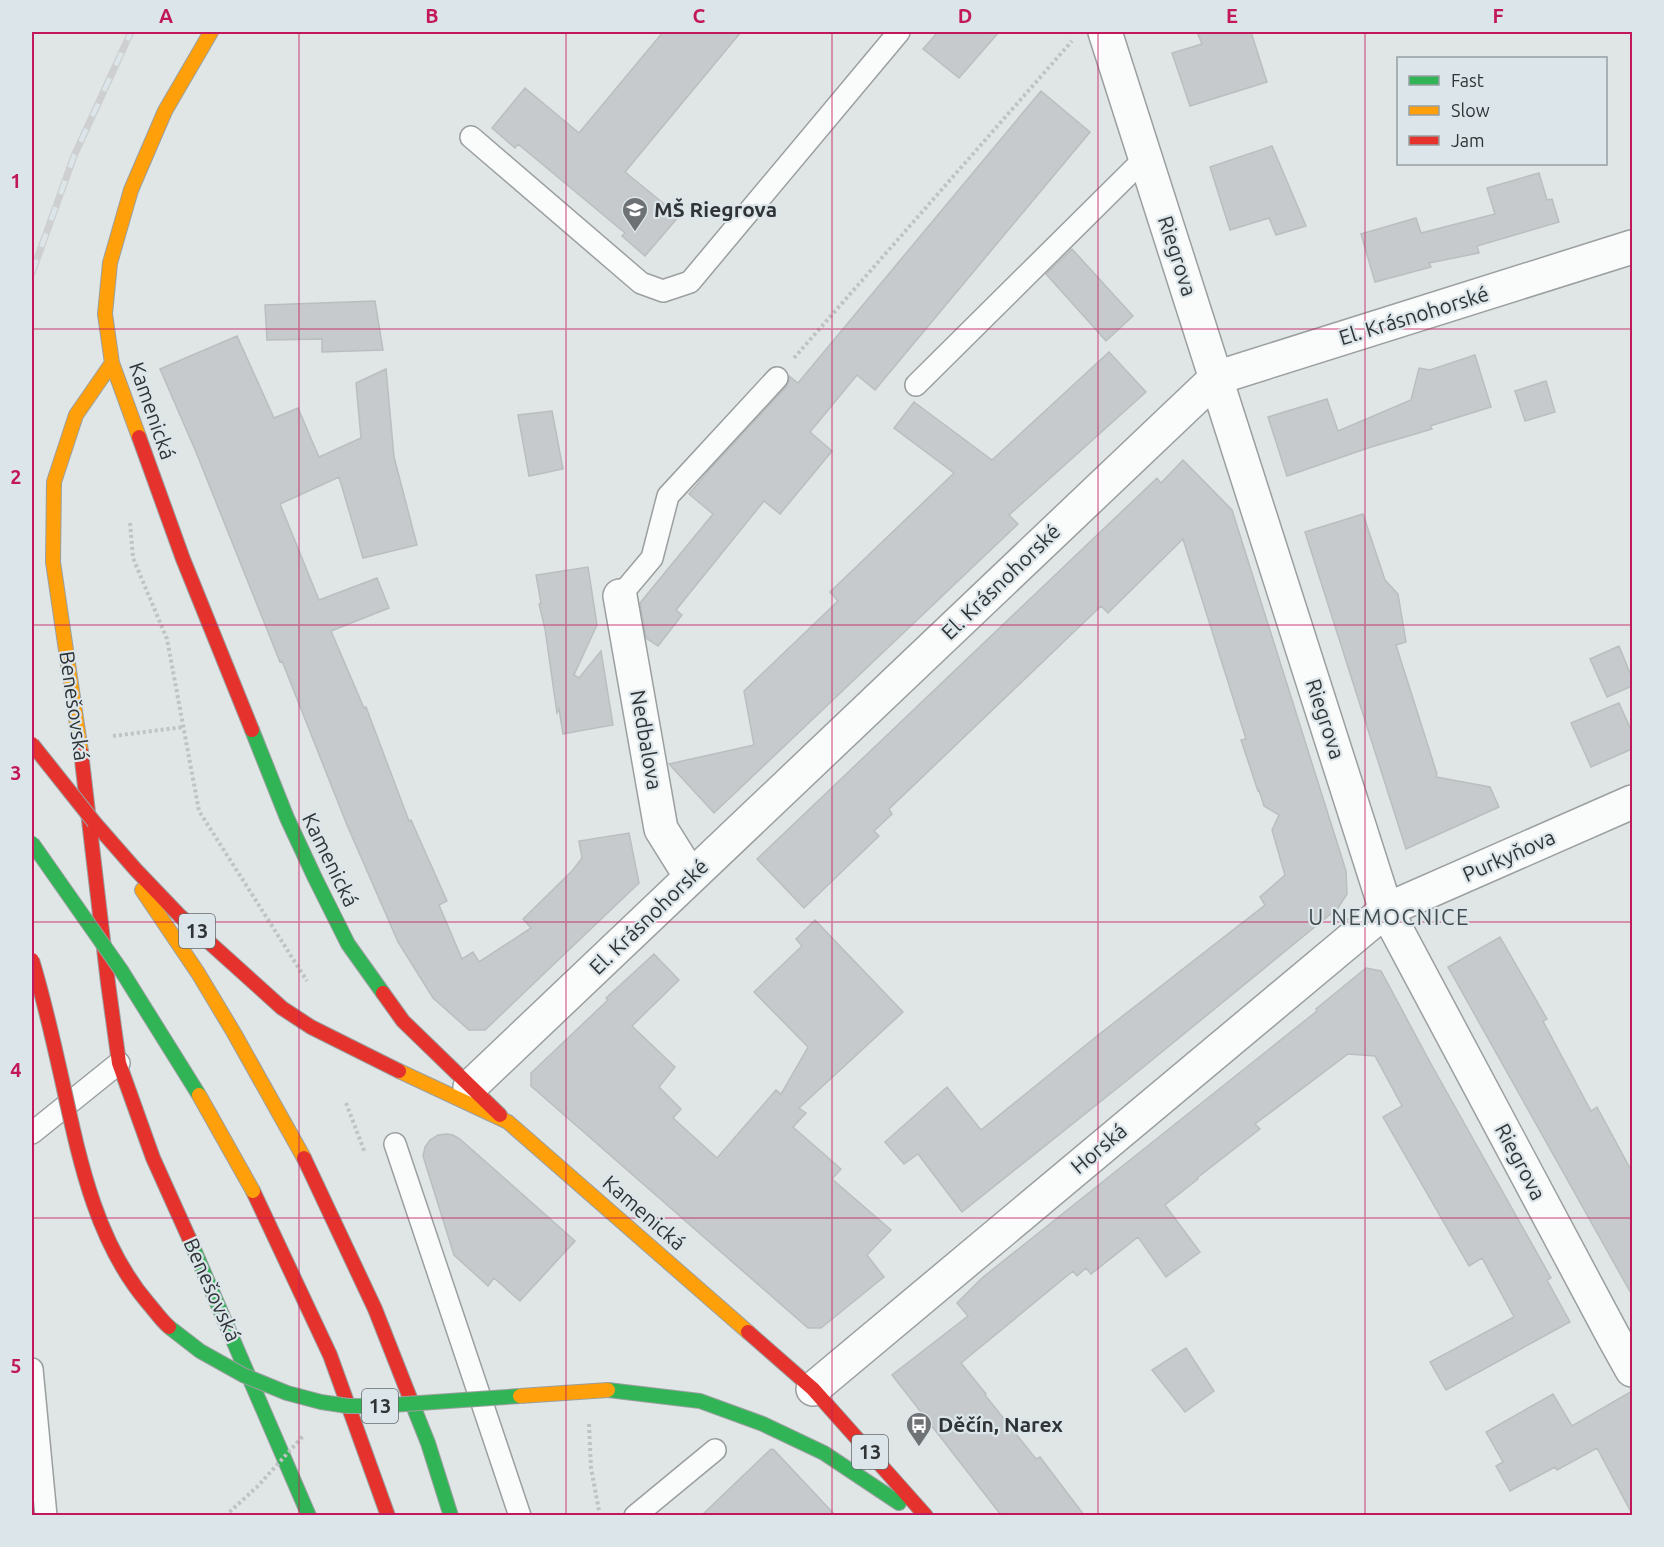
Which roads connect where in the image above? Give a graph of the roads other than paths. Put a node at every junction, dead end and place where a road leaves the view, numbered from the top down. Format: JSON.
{"nodes":[{"id":1,"x":211,"y":32,"type":"edge"},
{"id":2,"x":899,"y":32,"type":"edge"},
{"id":3,"x":1105,"y":32,"type":"edge"},
{"id":4,"x":471,"y":137,"type":"dead end"},
{"id":5,"x":1145,"y":158,"type":"junction"},
{"id":6,"x":1632,"y":247,"type":"edge"},
{"id":7,"x":112,"y":363,"type":"junction"},
{"id":8,"x":777,"y":378,"type":"road end"},
{"id":9,"x":1216,"y":378,"type":"junction"},
{"id":10,"x":916,"y":385,"type":"dead end"},
{"id":11,"x":620,"y":597,"type":"joint"},
{"id":12,"x":32,"y":744,"type":"edge"},
{"id":13,"x":1632,"y":802,"type":"edge"},
{"id":14,"x":94,"y":822,"type":"junction"},
{"id":15,"x":32,"y":843,"type":"edge"},
{"id":16,"x":691,"y":877,"type":"junction"},
{"id":17,"x":1386,"y":910,"type":"junction"},
{"id":18,"x":32,"y":960,"type":"edge"},
{"id":19,"x":119,"y":1063,"type":"junction"},
{"id":20,"x":470,"y":1087,"type":"junction"},
{"id":21,"x":508,"y":1122,"type":"junction"},
{"id":22,"x":32,"y":1133,"type":"edge"},
{"id":23,"x":394,"y":1144,"type":"dead end"},
{"id":24,"x":32,"y":1369,"type":"edge"},
{"id":25,"x":1632,"y":1370,"type":"edge"},
{"id":26,"x":813,"y":1389,"type":"junction"},
{"id":27,"x":715,"y":1450,"type":"dead end"},
{"id":28,"x":46,"y":1515,"type":"edge"},
{"id":29,"x":309,"y":1515,"type":"edge"},
{"id":30,"x":388,"y":1515,"type":"edge"},
{"id":31,"x":452,"y":1515,"type":"edge"},
{"id":32,"x":520,"y":1515,"type":"edge"},
{"id":33,"x":635,"y":1515,"type":"edge"},
{"id":34,"x":918,"y":1515,"type":"edge"},
{"id":35,"x":926,"y":1515,"type":"edge"}],
"edges":[{"from":1,"to":7,"type":"main road","name":"Kamenická"},
{"from":2,"to":4,"type":"lane"},
{"from":3,"to":5,"type":"street","name":"Riegrova"},
{"from":5,"to":9,"type":"street","name":"Riegrova"},
{"from":5,"to":10,"type":"lane"},
{"from":6,"to":9,"type":"street","name":"El. Krásnohorské"},
{"from":7,"to":19,"type":"main road","name":"Benešovská"},
{"from":7,"to":20,"type":"main road","name":"Kamenická"},
{"from":8,"to":11,"type":"lane"},
{"from":9,"to":16,"type":"street","name":"El. Krásnohorské"},
{"from":9,"to":17,"type":"street","name":"Riegrova"},
{"from":11,"to":16,"type":"street","name":"Nedbalova"},
{"from":12,"to":14,"type":"main road","number":"13","bridge":true},
{"from":13,"to":17,"type":"street","name":"Purkyňova"},
{"from":14,"to":21,"type":"main road","number":"13"},
{"from":14,"to":31,"type":"main road"},
{"from":15,"to":30,"type":"main road","bridge":true},
{"from":16,"to":20,"type":"street","name":"El. Krásnohorské"},
{"from":17,"to":25,"type":"street","name":"Riegrova"},
{"from":17,"to":26,"type":"street","name":"Horská"},
{"from":18,"to":34,"type":"main road","number":"13","bridge":true},
{"from":19,"to":22,"type":"lane"},
{"from":19,"to":29,"type":"main road","name":"Benešovská"},
{"from":20,"to":21,"type":"main road","name":"Kamenická"},
{"from":21,"to":26,"type":"main road","name":"Kamenická","number":"13"},
{"from":23,"to":32,"type":"lane"},
{"from":24,"to":28,"type":"lane"},
{"from":26,"to":35,"type":"main road","name":"Kamenická","number":"13"},
{"from":27,"to":33,"type":"lane"}]}
